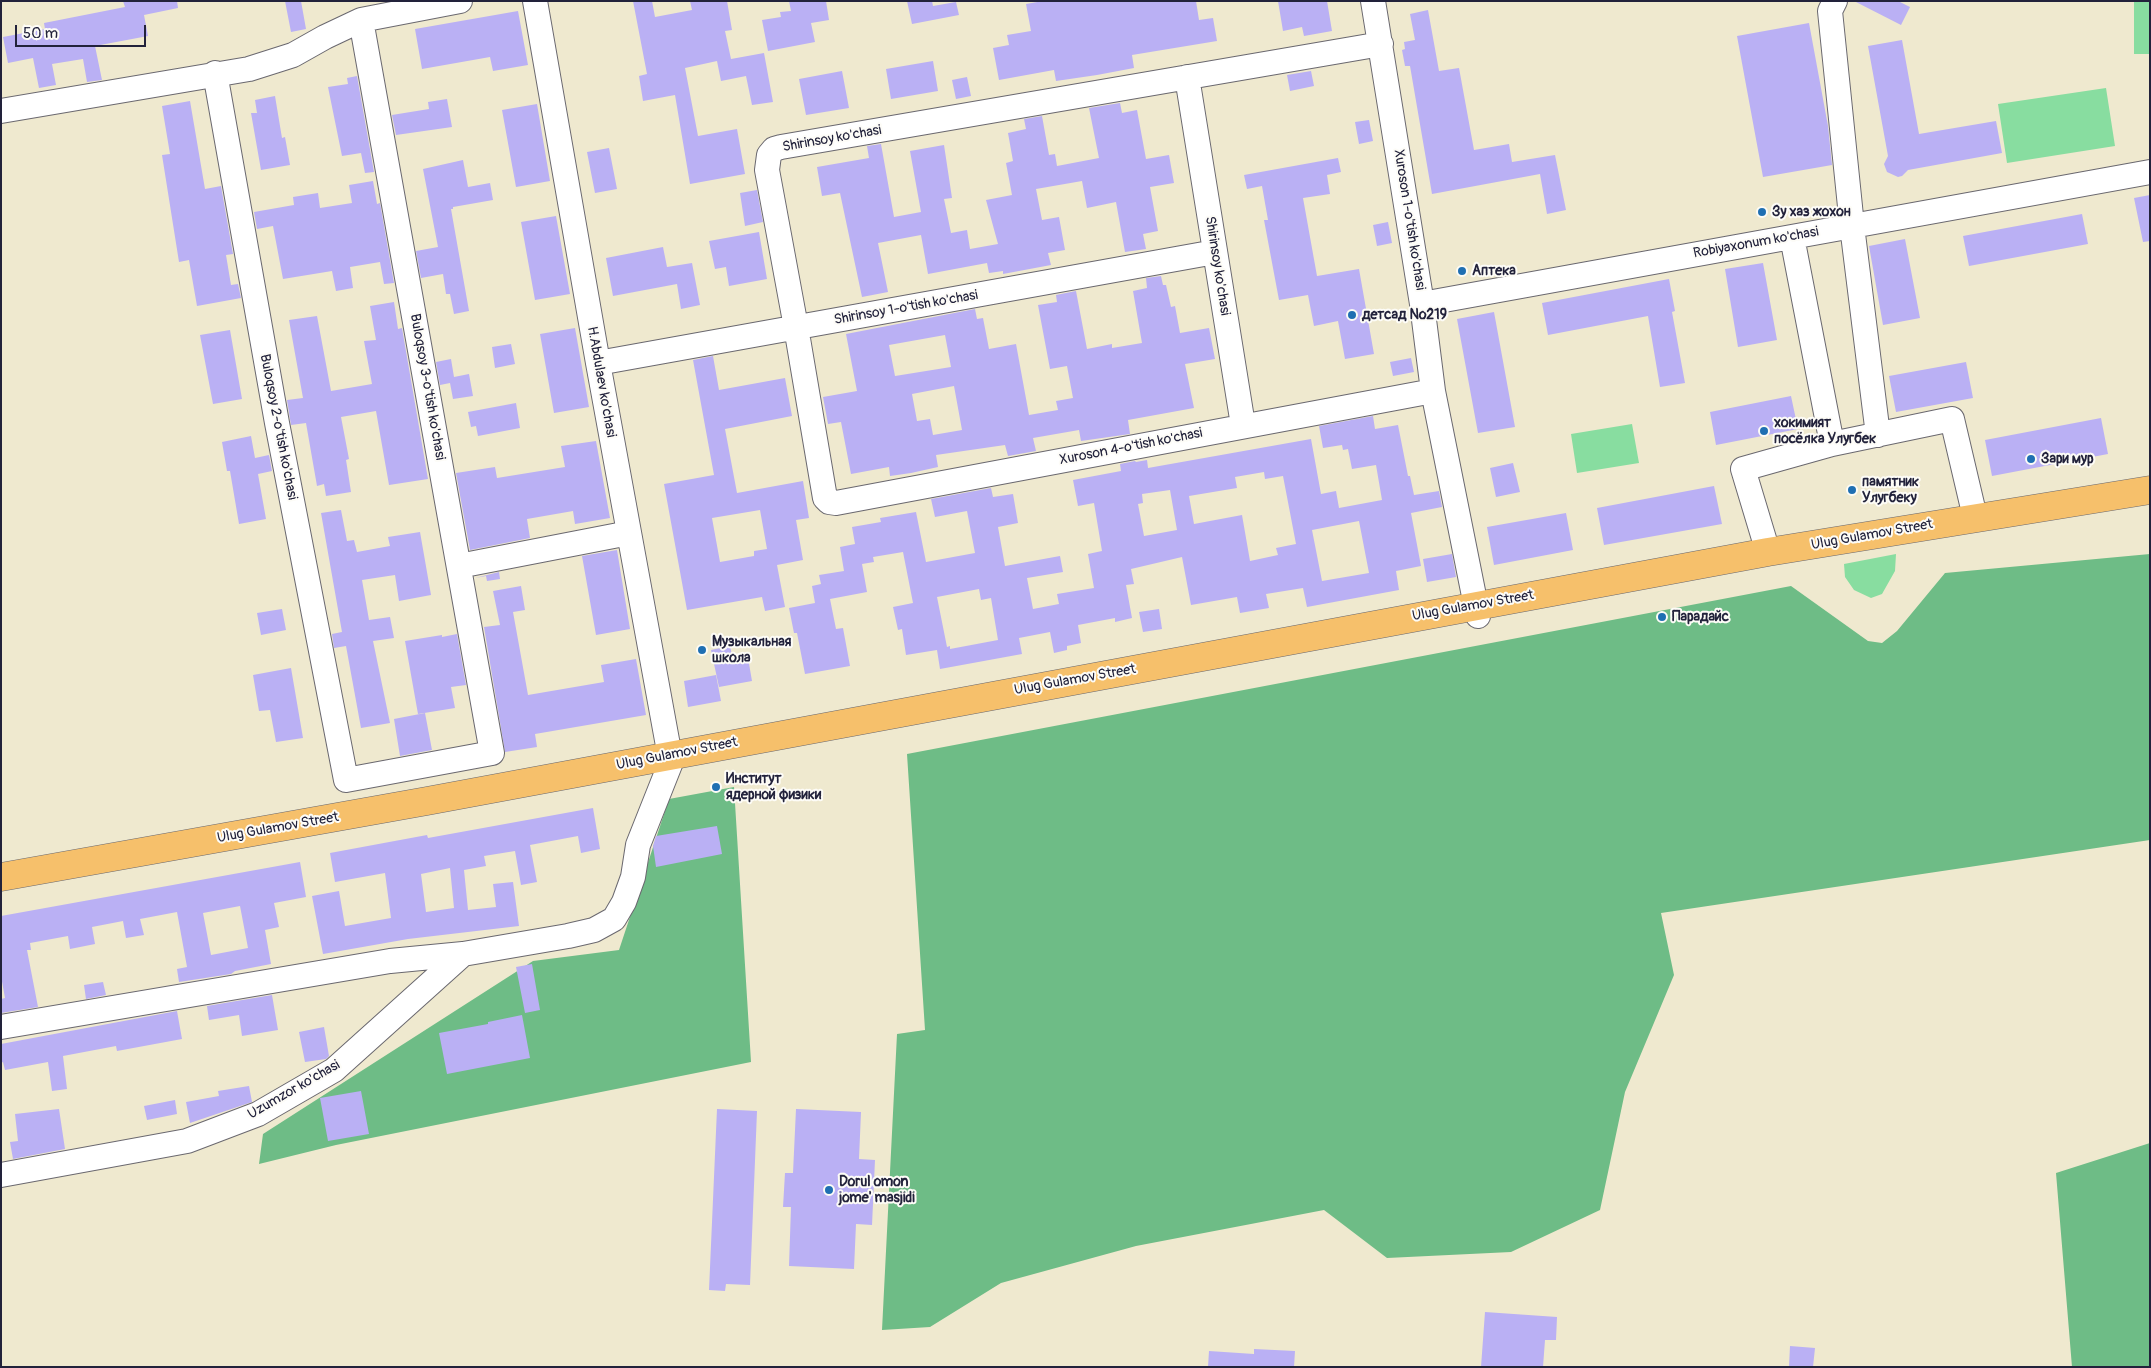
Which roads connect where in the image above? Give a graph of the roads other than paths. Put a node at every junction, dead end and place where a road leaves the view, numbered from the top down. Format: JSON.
{"nodes":[{"id":1,"x":460,"y":1,"type":"edge"},
{"id":2,"x":535,"y":1,"type":"edge"},
{"id":3,"x":1373,"y":1,"type":"edge"},
{"id":4,"x":1835,"y":1,"type":"edge"},
{"id":5,"x":361,"y":20,"type":"junction"},
{"id":6,"x":1381,"y":44,"type":"junction"},
{"id":7,"x":215,"y":73,"type":"junction"},
{"id":8,"x":1187,"y":77,"type":"junction"},
{"id":9,"x":1,"y":112,"type":"edge"},
{"id":10,"x":2150,"y":172,"type":"edge"},
{"id":11,"x":1852,"y":226,"type":"junction"},
{"id":12,"x":1792,"y":237,"type":"junction"},
{"id":13,"x":1215,"y":252,"type":"junction"},
{"id":14,"x":1422,"y":304,"type":"junction"},
{"id":15,"x":796,"y":327,"type":"junction"},
{"id":16,"x":598,"y":363,"type":"junction"},
{"id":17,"x":1433,"y":391,"type":"junction"},
{"id":18,"x":1243,"y":425,"type":"junction"},
{"id":19,"x":1878,"y":435,"type":"junction"},
{"id":20,"x":1832,"y":444,"type":"junction"},
{"id":21,"x":2150,"y":490,"type":"edge"},
{"id":22,"x":829,"y":502,"type":"joint"},
{"id":23,"x":2150,"y":502,"type":"edge"},
{"id":24,"x":1975,"y":517,"type":"junction"},
{"id":25,"x":629,"y":534,"type":"junction"},
{"id":26,"x":1768,"y":552,"type":"junction"},
{"id":27,"x":458,"y":566,"type":"junction"},
{"id":28,"x":1476,"y":611,"type":"junction"},
{"id":29,"x":671,"y":758,"type":"junction"},
{"id":30,"x":421,"y":767,"type":"junction"},
{"id":31,"x":427,"y":805,"type":"junction"},
{"id":32,"x":1,"y":877,"type":"edge"},
{"id":33,"x":1,"y":885,"type":"edge"},
{"id":34,"x":463,"y":954,"type":"junction"},
{"id":35,"x":1,"y":1027,"type":"edge"},
{"id":36,"x":1,"y":1175,"type":"edge"}],
"edges":[{"from":1,"to":5,"type":"street"},
{"from":2,"to":16,"type":"street","name":"H.Abdulaev ko'chasi"},
{"from":3,"to":6,"type":"street","name":"Хuroson 1-o'tish ko'chasi"},
{"from":4,"to":11,"type":"street"},
{"from":5,"to":7,"type":"street"},
{"from":5,"to":27,"type":"street","name":"Buloqsoy 3-o'tish ko'chasi"},
{"from":6,"to":8,"type":"street","name":"Shirinsoy ko'chasi"},
{"from":6,"to":14,"type":"street","name":"Хuroson 1-o'tish ko'chasi"},
{"from":7,"to":9,"type":"street"},
{"from":7,"to":30,"type":"street","name":"Buloqsoy 2-o'tish ko'chasi"},
{"from":8,"to":13,"type":"street","name":"Shirinsoy ko'chasi"},
{"from":8,"to":15,"type":"street","name":"Shirinsoy ko'chasi"},
{"from":10,"to":11,"type":"street","name":"Robiyaxonum ko'chasi"},
{"from":11,"to":12,"type":"street","name":"Robiyaxonum ko'chasi"},
{"from":11,"to":19,"type":"street"},
{"from":12,"to":14,"type":"street","name":"Robiyaxonum ko'chasi"},
{"from":12,"to":20,"type":"street"},
{"from":13,"to":15,"type":"street","name":"Shirinsoy 1-o'tish ko'chasi"},
{"from":13,"to":18,"type":"street","name":"Shirinsoy ko'chasi"},
{"from":14,"to":17,"type":"street","name":"Хuroson 1-o'tish ko'chasi"},
{"from":15,"to":16,"type":"street","name":"Shirinsoy 1-o'tish ko'chasi"},
{"from":15,"to":22,"type":"street","name":"Shirinsoy ko'chasi"},
{"from":16,"to":25,"type":"street","name":"H.Abdulaev ko'chasi"},
{"from":17,"to":18,"type":"street","name":"Xuroson 4-o'tish ko'chasi"},
{"from":17,"to":28,"type":"street","name":"Хuroson 1-o'tish ko'chasi"},
{"from":18,"to":22,"type":"street","name":"Xuroson 4-o'tish ko'chasi"},
{"from":19,"to":20,"type":"street"},
{"from":19,"to":24,"type":"street"},
{"from":20,"to":26,"type":"street"},
{"from":21,"to":24,"type":"main road","name":"Ulug Gulamov Street"},
{"from":23,"to":28,"type":"main road","name":"Ulug Gulamov Street"},
{"from":24,"to":26,"type":"main road","name":"Ulug Gulamov Street"},
{"from":25,"to":27,"type":"street"},
{"from":25,"to":29,"type":"street","name":"H.Abdulaev ko'chasi"},
{"from":26,"to":28,"type":"main road","name":"Ulug Gulamov Street"},
{"from":27,"to":30,"type":"street","name":"Buloqsoy 3-o'tish ko'chasi"},
{"from":28,"to":29,"type":"main road","name":"Ulug Gulamov Street"},
{"from":29,"to":31,"type":"main road","name":"Ulug Gulamov Street"},
{"from":29,"to":34,"type":"street"},
{"from":30,"to":31,"type":"street"},
{"from":31,"to":32,"type":"main road","name":"Ulug Gulamov Street"},
{"from":31,"to":33,"type":"main road","name":"Ulug Gulamov Street"},
{"from":34,"to":35,"type":"street"},
{"from":34,"to":36,"type":"street","name":"Uzumzor ko'chasi"}]}
